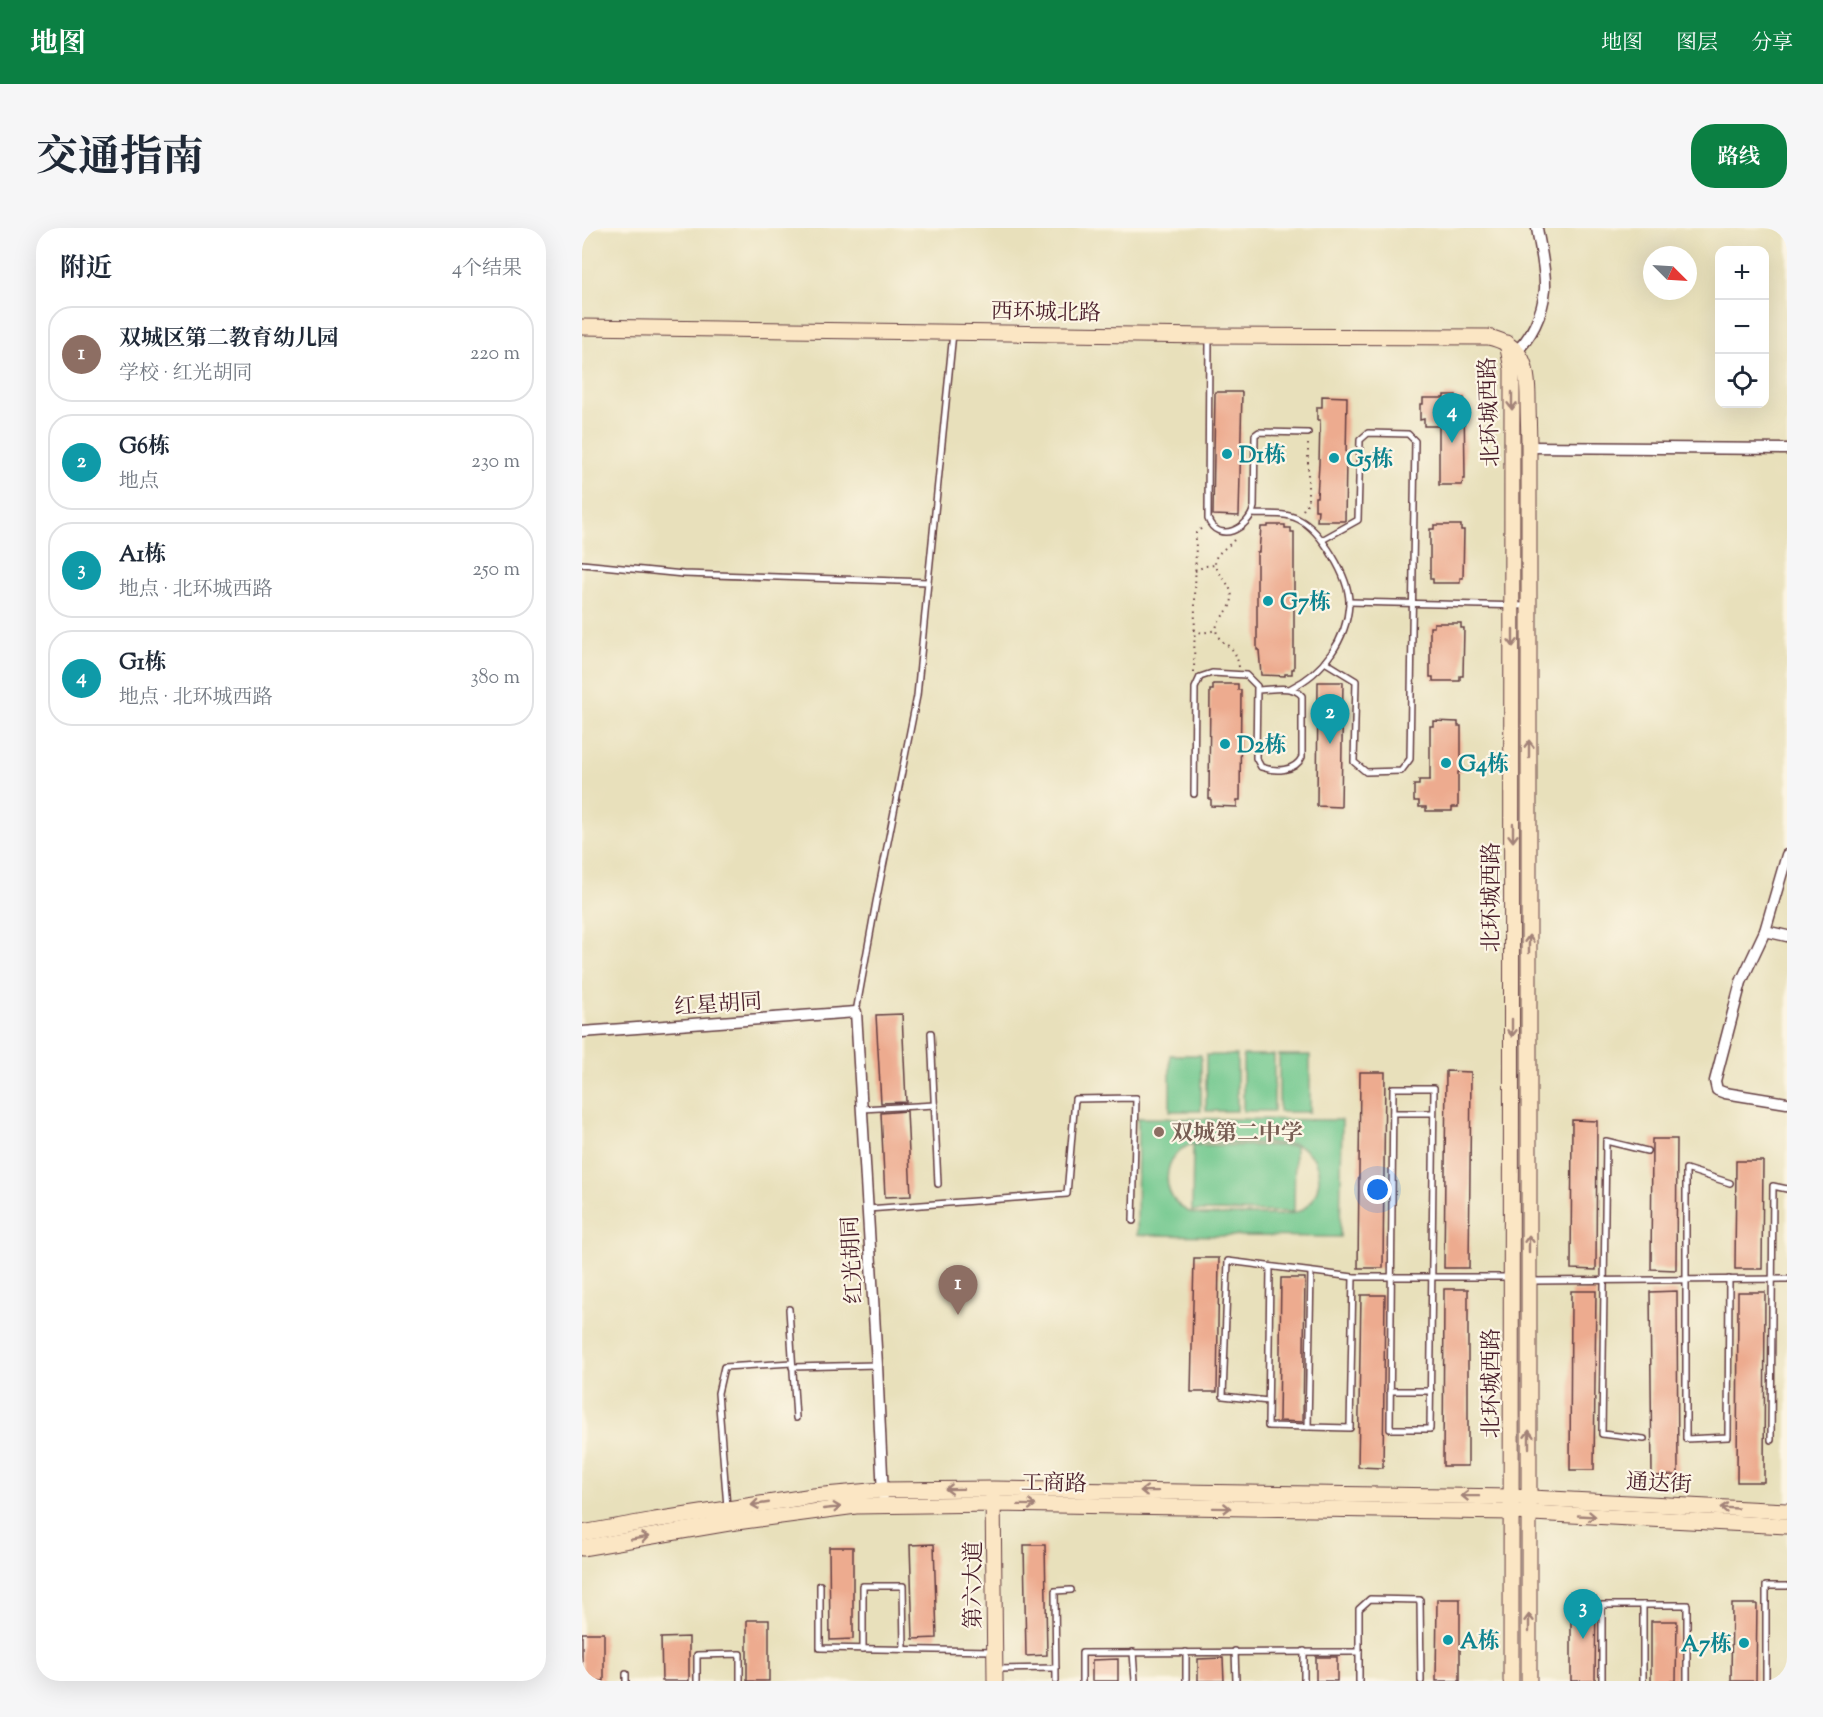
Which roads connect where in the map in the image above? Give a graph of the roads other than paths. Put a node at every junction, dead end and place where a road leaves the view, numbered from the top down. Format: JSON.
{"nodes":[{"id":1,"x":1537,"y":228,"type":"edge"},
{"id":2,"x":582,"y":327,"type":"edge"},
{"id":3,"x":954,"y":332,"type":"junction"},
{"id":4,"x":1209,"y":336,"type":"junction"},
{"id":5,"x":1512,"y":350,"type":"junction"},
{"id":6,"x":1308,"y":433,"type":"road end"},
{"id":7,"x":1529,"y":447,"type":"junction"},
{"id":8,"x":1787,"y":449,"type":"edge"},
{"id":9,"x":1252,"y":514,"type":"junction"},
{"id":10,"x":1322,"y":540,"type":"junction"},
{"id":11,"x":582,"y":564,"type":"edge"},
{"id":12,"x":927,"y":582,"type":"junction"},
{"id":13,"x":1349,"y":602,"type":"junction"},
{"id":14,"x":1412,"y":603,"type":"junction"},
{"id":15,"x":1513,"y":605,"type":"junction"},
{"id":16,"x":1529,"y":606,"type":"junction"},
{"id":17,"x":1325,"y":662,"type":"junction"},
{"id":18,"x":1290,"y":689,"type":"junction"},
{"id":19,"x":1257,"y":690,"type":"junction"},
{"id":20,"x":1194,"y":794,"type":"dead end"},
{"id":21,"x":1787,"y":855,"type":"edge"},
{"id":22,"x":1765,"y":931,"type":"junction"},
{"id":23,"x":1787,"y":936,"type":"edge"},
{"id":24,"x":856,"y":1012,"type":"junction"},
{"id":25,"x":582,"y":1032,"type":"edge"},
{"id":26,"x":931,"y":1033,"type":"dead end"},
{"id":27,"x":1787,"y":1104,"type":"edge"},
{"id":28,"x":935,"y":1105,"type":"junction"},
{"id":29,"x":862,"y":1109,"type":"junction"},
{"id":30,"x":1393,"y":1113,"type":"junction"},
{"id":31,"x":1433,"y":1113,"type":"junction"},
{"id":32,"x":1647,"y":1151,"type":"dead end"},
{"id":33,"x":1730,"y":1183,"type":"dead end"},
{"id":34,"x":938,"y":1184,"type":"dead end"},
{"id":35,"x":1787,"y":1189,"type":"edge"},
{"id":36,"x":868,"y":1209,"type":"junction"},
{"id":37,"x":1133,"y":1221,"type":"dead end"},
{"id":38,"x":1269,"y":1267,"type":"junction"},
{"id":39,"x":1311,"y":1272,"type":"junction"},
{"id":40,"x":1353,"y":1277,"type":"junction"},
{"id":41,"x":1432,"y":1277,"type":"junction"},
{"id":42,"x":1512,"y":1277,"type":"junction"},
{"id":43,"x":1391,"y":1278,"type":"junction"},
{"id":44,"x":1729,"y":1279,"type":"junction"},
{"id":45,"x":1771,"y":1279,"type":"junction"},
{"id":46,"x":1787,"y":1279,"type":"edge"},
{"id":47,"x":1604,"y":1280,"type":"junction"},
{"id":48,"x":1685,"y":1280,"type":"junction"},
{"id":49,"x":1528,"y":1281,"type":"junction"},
{"id":50,"x":789,"y":1309,"type":"dead end"},
{"id":51,"x":792,"y":1365,"type":"junction"},
{"id":52,"x":877,"y":1365,"type":"junction"},
{"id":53,"x":1390,"y":1391,"type":"junction"},
{"id":54,"x":1431,"y":1391,"type":"junction"},
{"id":55,"x":1268,"y":1401,"type":"junction"},
{"id":56,"x":796,"y":1418,"type":"dead end"},
{"id":57,"x":1308,"y":1427,"type":"junction"},
{"id":58,"x":1644,"y":1439,"type":"dead end"},
{"id":59,"x":1771,"y":1440,"type":"dead end"},
{"id":60,"x":993,"y":1497,"type":"junction"},
{"id":61,"x":883,"y":1498,"type":"junction"},
{"id":62,"x":1512,"y":1504,"type":"junction"},
{"id":63,"x":1529,"y":1505,"type":"junction"},
{"id":64,"x":727,"y":1509,"type":"junction"},
{"id":65,"x":1787,"y":1511,"type":"edge"},
{"id":66,"x":1787,"y":1526,"type":"edge"},
{"id":67,"x":582,"y":1533,"type":"edge"},
{"id":68,"x":582,"y":1548,"type":"edge"},
{"id":69,"x":820,"y":1585,"type":"dead end"},
{"id":70,"x":1787,"y":1586,"type":"edge"},
{"id":71,"x":1071,"y":1590,"type":"dead end"},
{"id":72,"x":1643,"y":1605,"type":"junction"},
{"id":73,"x":863,"y":1649,"type":"junction"},
{"id":74,"x":904,"y":1649,"type":"junction"},
{"id":75,"x":995,"y":1651,"type":"junction"},
{"id":76,"x":1304,"y":1651,"type":"junction"},
{"id":77,"x":1133,"y":1652,"type":"junction"},
{"id":78,"x":1186,"y":1652,"type":"junction"},
{"id":79,"x":1235,"y":1652,"type":"junction"},
{"id":80,"x":1359,"y":1652,"type":"junction"},
{"id":81,"x":1056,"y":1668,"type":"junction"},
{"id":82,"x":995,"y":1675,"type":"edge"},
{"id":83,"x":697,"y":1681,"type":"edge"},
{"id":84,"x":740,"y":1681,"type":"edge"},
{"id":85,"x":1056,"y":1681,"type":"edge"},
{"id":86,"x":1082,"y":1681,"type":"edge"},
{"id":87,"x":1135,"y":1681,"type":"edge"},
{"id":88,"x":1186,"y":1681,"type":"edge"},
{"id":89,"x":1236,"y":1681,"type":"edge"},
{"id":90,"x":1304,"y":1681,"type":"edge"},
{"id":91,"x":1359,"y":1681,"type":"edge"},
{"id":92,"x":1421,"y":1681,"type":"edge"},
{"id":93,"x":1511,"y":1681,"type":"edge"},
{"id":94,"x":1529,"y":1681,"type":"edge"},
{"id":95,"x":1602,"y":1681,"type":"edge"},
{"id":96,"x":1643,"y":1681,"type":"edge"},
{"id":97,"x":1687,"y":1681,"type":"edge"},
{"id":98,"x":1766,"y":1681,"type":"edge"}],
"edges":[{"from":1,"to":5,"type":"street"},
{"from":2,"to":3,"type":"main road","name":"西环城北路"},
{"from":3,"to":4,"type":"main road","name":"西环城北路"},
{"from":3,"to":12,"type":"lane"},
{"from":4,"to":5,"type":"main road","name":"西环城北路"},
{"from":4,"to":9,"type":"lane"},
{"from":5,"to":7,"type":"main road","name":"北环城西路"},
{"from":5,"to":15,"type":"main road","name":"北环城西路","one_way":true},
{"from":6,"to":9,"type":"lane"},
{"from":7,"to":8,"type":"street"},
{"from":7,"to":16,"type":"main road","name":"北环城西路"},
{"from":9,"to":10,"type":"lane"},
{"from":10,"to":13,"type":"lane"},
{"from":10,"to":14,"type":"lane"},
{"from":11,"to":12,"type":"lane"},
{"from":12,"to":24,"type":"lane"},
{"from":13,"to":14,"type":"lane"},
{"from":13,"to":17,"type":"lane"},
{"from":14,"to":15,"type":"lane"},
{"from":14,"to":17,"type":"lane"},
{"from":15,"to":16,"type":"lane"},
{"from":15,"to":42,"type":"main road","name":"北环城西路","one_way":true},
{"from":49,"to":16,"type":"main road","name":"北环城西路","one_way":true},
{"from":17,"to":18,"type":"lane"},
{"from":18,"to":19,"type":"lane"},
{"from":18,"to":19,"type":"lane"},
{"from":19,"to":20,"type":"lane"},
{"from":21,"to":22,"type":"street"},
{"from":22,"to":23,"type":"street"},
{"from":22,"to":27,"type":"street"},
{"from":24,"to":25,"type":"street","name":"红星胡同"},
{"from":24,"to":29,"type":"street","name":"红光胡同"},
{"from":26,"to":28,"type":"lane"},
{"from":28,"to":29,"type":"lane"},
{"from":28,"to":34,"type":"lane"},
{"from":29,"to":36,"type":"street","name":"红光胡同"},
{"from":30,"to":31,"type":"lane"},
{"from":30,"to":31,"type":"lane"},
{"from":30,"to":43,"type":"lane"},
{"from":31,"to":41,"type":"lane"},
{"from":32,"to":47,"type":"lane"},
{"from":33,"to":48,"type":"lane"},
{"from":35,"to":45,"type":"lane"},
{"from":36,"to":37,"type":"lane"},
{"from":36,"to":52,"type":"street","name":"红光胡同"},
{"from":38,"to":39,"type":"lane"},
{"from":38,"to":55,"type":"lane"},
{"from":38,"to":55,"type":"lane"},
{"from":39,"to":40,"type":"lane"},
{"from":39,"to":57,"type":"lane"},
{"from":40,"to":43,"type":"lane"},
{"from":40,"to":57,"type":"lane"},
{"from":41,"to":42,"type":"lane"},
{"from":41,"to":43,"type":"lane"},
{"from":41,"to":54,"type":"lane"},
{"from":42,"to":62,"type":"main road","name":"北环城西路"},
{"from":43,"to":53,"type":"lane"},
{"from":44,"to":45,"type":"lane"},
{"from":44,"to":48,"type":"lane"},
{"from":44,"to":48,"type":"lane"},
{"from":45,"to":46,"type":"lane"},
{"from":45,"to":59,"type":"lane"},
{"from":47,"to":48,"type":"lane"},
{"from":47,"to":49,"type":"lane"},
{"from":47,"to":58,"type":"lane"},
{"from":63,"to":49,"type":"main road","name":"北环城西路","one_way":true},
{"from":50,"to":51,"type":"lane"},
{"from":51,"to":52,"type":"lane"},
{"from":51,"to":56,"type":"lane"},
{"from":51,"to":64,"type":"lane"},
{"from":52,"to":61,"type":"street","name":"红光胡同"},
{"from":53,"to":54,"type":"lane"},
{"from":53,"to":54,"type":"lane"},
{"from":55,"to":57,"type":"lane"},
{"from":60,"to":61,"type":"main road","name":"工商路"},
{"from":60,"to":62,"type":"main road","name":"工商路"},
{"from":60,"to":75,"type":"main road","name":"第六大道"},
{"from":61,"to":64,"type":"main road","name":"工商路","one_way":true},
{"from":68,"to":61,"type":"main road","name":"工商路","one_way":true},
{"from":62,"to":63,"type":"main road","name":"工商路"},
{"from":62,"to":93,"type":"main road","name":"北环城西路"},
{"from":65,"to":63,"type":"main road","name":"通达街","one_way":true},
{"from":63,"to":66,"type":"main road","name":"通达街","one_way":true},
{"from":94,"to":63,"type":"main road","name":"北环城西路","one_way":true},
{"from":64,"to":67,"type":"main road","name":"工商路"},
{"from":69,"to":73,"type":"lane"},
{"from":70,"to":98,"type":"lane"},
{"from":71,"to":81,"type":"lane"},
{"from":72,"to":95,"type":"lane"},
{"from":72,"to":96,"type":"lane"},
{"from":72,"to":97,"type":"lane"},
{"from":73,"to":74,"type":"lane"},
{"from":73,"to":74,"type":"lane"},
{"from":74,"to":75,"type":"lane"},
{"from":75,"to":82,"type":"main road","name":"第六大道"},
{"from":76,"to":79,"type":"lane"},
{"from":76,"to":80,"type":"lane"},
{"from":76,"to":90,"type":"lane"},
{"from":77,"to":78,"type":"lane"},
{"from":77,"to":86,"type":"lane"},
{"from":77,"to":87,"type":"lane"},
{"from":78,"to":79,"type":"lane"},
{"from":78,"to":88,"type":"lane"},
{"from":79,"to":89,"type":"lane"},
{"from":80,"to":91,"type":"lane"},
{"from":80,"to":92,"type":"lane"},
{"from":81,"to":82,"type":"lane"},
{"from":81,"to":85,"type":"lane"},
{"from":83,"to":84,"type":"lane"}]}
